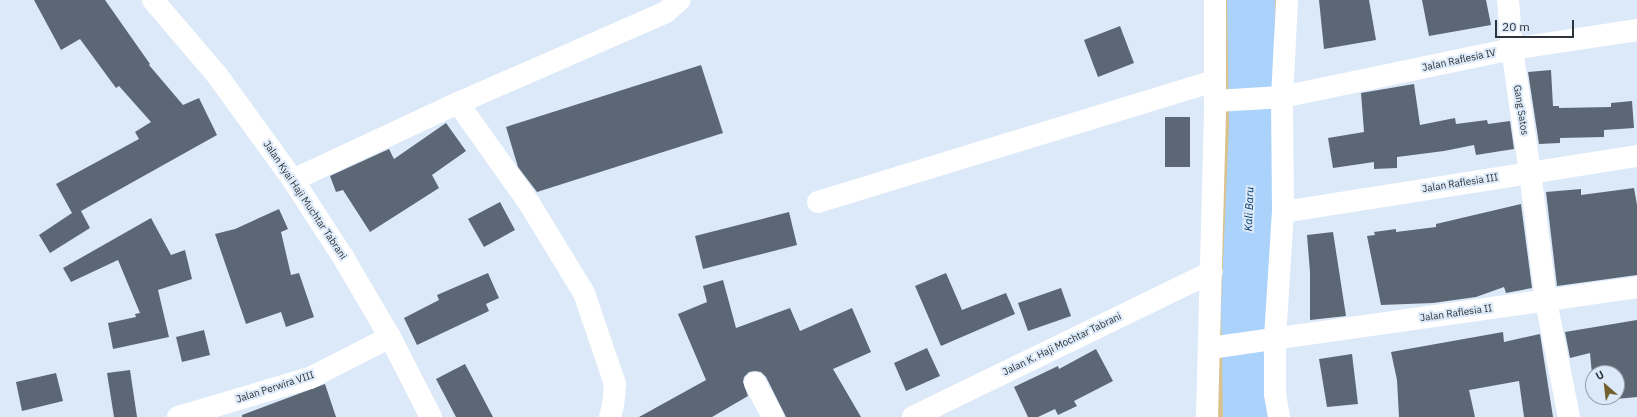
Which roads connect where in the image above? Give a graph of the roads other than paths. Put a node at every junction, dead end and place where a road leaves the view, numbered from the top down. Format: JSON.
{"nodes":[{"id":1,"x":153,"y":0,"type":"edge"},
{"id":2,"x":680,"y":0,"type":"edge"},
{"id":3,"x":1215,"y":0,"type":"edge"},
{"id":4,"x":1287,"y":0,"type":"edge"},
{"id":5,"x":1508,"y":0,"type":"edge"},
{"id":6,"x":1637,"y":30,"type":"edge"},
{"id":7,"x":1512,"y":49,"type":"junction"},
{"id":8,"x":1218,"y":94,"type":"junction"},
{"id":9,"x":1274,"y":98,"type":"junction"},
{"id":10,"x":458,"y":103,"type":"junction"},
{"id":11,"x":1637,"y":156,"type":"edge"},
{"id":12,"x":1530,"y":172,"type":"junction"},
{"id":13,"x":293,"y":180,"type":"junction"},
{"id":14,"x":818,"y":202,"type":"dead end"},
{"id":15,"x":1284,"y":212,"type":"junction"},
{"id":16,"x":1212,"y":272,"type":"junction"},
{"id":17,"x":1637,"y":287,"type":"edge"},
{"id":18,"x":1546,"y":301,"type":"junction"},
{"id":19,"x":390,"y":337,"type":"junction"},
{"id":20,"x":1275,"y":338,"type":"junction"},
{"id":21,"x":1217,"y":347,"type":"junction"},
{"id":22,"x":755,"y":383,"type":"dead end"},
{"id":23,"x":178,"y":417,"type":"edge"},
{"id":24,"x":431,"y":417,"type":"edge"},
{"id":25,"x":610,"y":417,"type":"edge"},
{"id":26,"x":773,"y":417,"type":"edge"},
{"id":27,"x":913,"y":417,"type":"edge"},
{"id":28,"x":1207,"y":417,"type":"edge"},
{"id":29,"x":1279,"y":417,"type":"edge"},
{"id":30,"x":1569,"y":417,"type":"edge"}],
"edges":[{"from":1,"to":13,"type":"street","name":"Jalan Kyai Haji Muchtar Tabrani"},
{"from":2,"to":10,"type":"street"},
{"from":3,"to":8,"type":"street"},
{"from":4,"to":9,"type":"street"},
{"from":5,"to":7,"type":"street","name":"Gang Satos"},
{"from":6,"to":7,"type":"street","name":"Jalan Raflesia IV"},
{"from":7,"to":9,"type":"street","name":"Jalan Raflesia IV"},
{"from":7,"to":12,"type":"street","name":"Gang Satos"},
{"from":8,"to":9,"type":"street","name":"Jalan Raflesia IV"},
{"from":8,"to":14,"type":"street","name":"Jalan Raflesia IV"},
{"from":8,"to":16,"type":"street"},
{"from":9,"to":15,"type":"street"},
{"from":10,"to":13,"type":"street"},
{"from":10,"to":25,"type":"street"},
{"from":11,"to":12,"type":"street","name":"Jalan Raflesia III"},
{"from":12,"to":15,"type":"street","name":"Jalan Raflesia III"},
{"from":12,"to":18,"type":"street","name":"Gang Satos"},
{"from":13,"to":19,"type":"street","name":"Jalan Kyai Haji Muchtar Tabrani"},
{"from":15,"to":20,"type":"street"},
{"from":16,"to":21,"type":"street"},
{"from":16,"to":27,"type":"street","name":"Jalan K. Haji Mochtar Tabrani"},
{"from":17,"to":18,"type":"street","name":"Jalan Raflesia II"},
{"from":18,"to":20,"type":"street","name":"Jalan Raflesia II"},
{"from":18,"to":30,"type":"street","name":"Gang Satos"},
{"from":19,"to":23,"type":"street","name":"Jalan Perwira VIII"},
{"from":19,"to":24,"type":"street","name":"Jalan Kyai Haji Muchtar Tabrani"},
{"from":20,"to":21,"type":"street","name":"Jalan Raflesia II"},
{"from":20,"to":29,"type":"street"},
{"from":21,"to":28,"type":"street"},
{"from":22,"to":26,"type":"street"}]}
